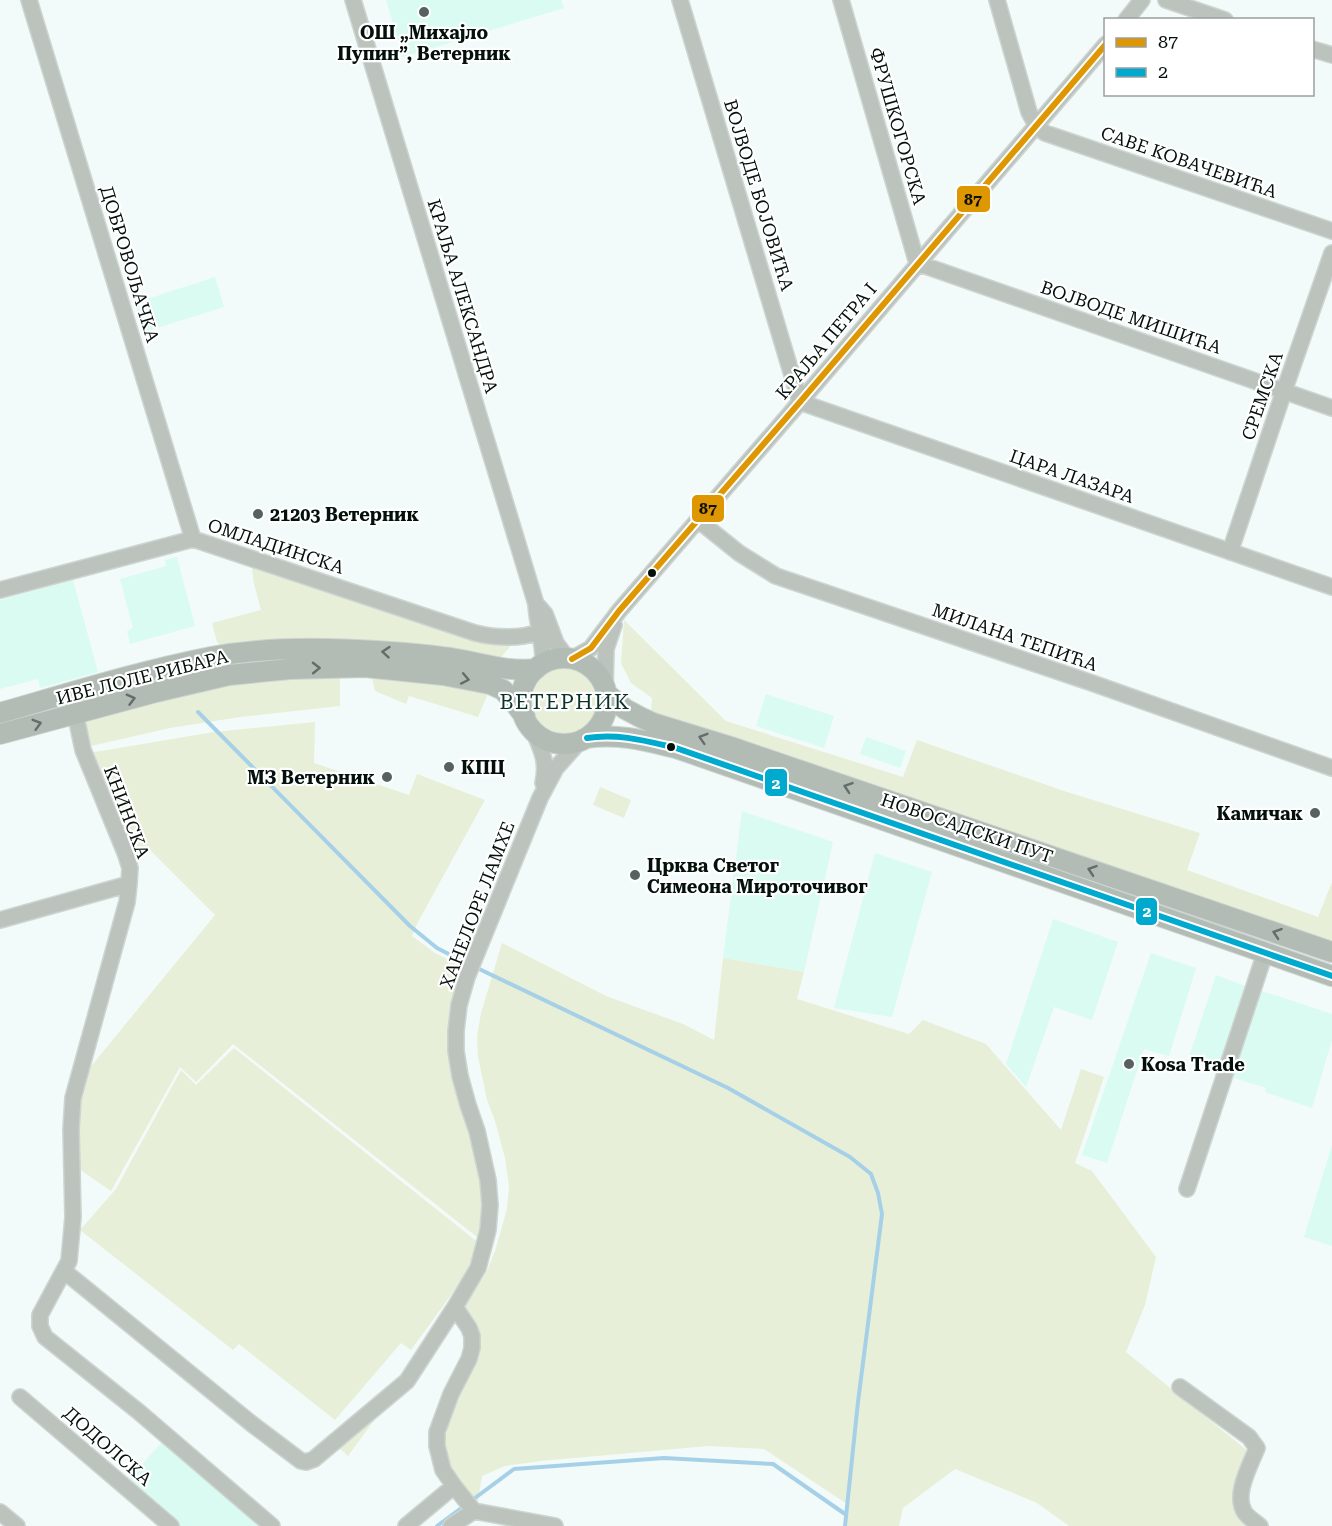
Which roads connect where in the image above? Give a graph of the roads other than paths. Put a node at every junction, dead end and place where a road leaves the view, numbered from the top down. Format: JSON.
{"nodes":[{"id":1,"x":29,"y":0,"type":"edge"},
{"id":2,"x":353,"y":0,"type":"edge"},
{"id":3,"x":680,"y":0,"type":"edge"},
{"id":4,"x":841,"y":0,"type":"edge"},
{"id":5,"x":997,"y":0,"type":"edge"},
{"id":6,"x":1142,"y":0,"type":"edge"},
{"id":7,"x":1166,"y":0,"type":"edge"},
{"id":8,"x":1128,"y":18,"type":"edge"},
{"id":9,"x":1219,"y":18,"type":"edge"},
{"id":10,"x":1104,"y":46,"type":"edge"},
{"id":11,"x":1314,"y":50,"type":"edge"},
{"id":12,"x":1332,"y":55,"type":"edge"},
{"id":13,"x":1036,"y":125,"type":"junction"},
{"id":14,"x":1332,"y":231,"type":"edge"},
{"id":15,"x":1332,"y":253,"type":"edge"},
{"id":16,"x":917,"y":263,"type":"junction"},
{"id":17,"x":1284,"y":392,"type":"junction"},
{"id":18,"x":800,"y":402,"type":"junction"},
{"id":19,"x":1332,"y":408,"type":"edge"},
{"id":20,"x":698,"y":520,"type":"junction"},
{"id":21,"x":194,"y":539,"type":"junction"},
{"id":22,"x":1230,"y":552,"type":"junction"},
{"id":23,"x":1332,"y":587,"type":"edge"},
{"id":24,"x":0,"y":590,"type":"edge"},
{"id":25,"x":536,"y":604,"type":"junction"},
{"id":26,"x":619,"y":611,"type":"junction"},
{"id":27,"x":539,"y":632,"type":"junction"},
{"id":28,"x":570,"y":659,"type":"junction"},
{"id":29,"x":540,"y":666,"type":"junction"},
{"id":30,"x":606,"y":690,"type":"junction"},
{"id":31,"x":71,"y":693,"type":"junction"},
{"id":32,"x":0,"y":713,"type":"edge"},
{"id":33,"x":74,"y":714,"type":"junction"},
{"id":34,"x":529,"y":723,"type":"junction"},
{"id":35,"x":0,"y":734,"type":"edge"},
{"id":36,"x":584,"y":739,"type":"junction"},
{"id":37,"x":1332,"y":768,"type":"edge"},
{"id":38,"x":540,"y":798,"type":"junction"},
{"id":39,"x":129,"y":884,"type":"junction"},
{"id":40,"x":0,"y":920,"type":"edge"},
{"id":41,"x":1332,"y":952,"type":"edge"},
{"id":42,"x":1265,"y":953,"type":"junction"},
{"id":43,"x":1332,"y":976,"type":"edge"},
{"id":44,"x":1187,"y":1190,"type":"dead end"},
{"id":45,"x":64,"y":1271,"type":"junction"},
{"id":46,"x":455,"y":1307,"type":"junction"},
{"id":47,"x":1180,"y":1387,"type":"dead end"},
{"id":48,"x":20,"y":1397,"type":"dead end"},
{"id":49,"x":454,"y":1486,"type":"junction"},
{"id":50,"x":470,"y":1505,"type":"junction"},
{"id":51,"x":0,"y":1512,"type":"edge"},
{"id":52,"x":17,"y":1526,"type":"edge"},
{"id":53,"x":171,"y":1526,"type":"edge"},
{"id":54,"x":272,"y":1526,"type":"edge"},
{"id":55,"x":406,"y":1526,"type":"edge"},
{"id":56,"x":451,"y":1526,"type":"edge"},
{"id":57,"x":553,"y":1526,"type":"edge"},
{"id":58,"x":1260,"y":1526,"type":"edge"}],
"edges":[{"from":1,"to":21,"type":"street","name":"ДОБРОВОЉАЧКА"},
{"from":2,"to":25,"type":"street","name":"КРАЉА АЛЕКСАНДРА"},
{"from":3,"to":18,"type":"street","name":"ВОЈВОДЕ БОЈОВИЋА"},
{"from":4,"to":16,"type":"street","name":"ФРУШКОГОРСКА"},
{"from":5,"to":13,"type":"street"},
{"from":6,"to":8,"type":"street"},
{"from":7,"to":9,"type":"street"},
{"from":10,"to":13,"type":"street","name":"КРАЉА ПЕТРА I"},
{"from":11,"to":12,"type":"street"},
{"from":13,"to":14,"type":"street","name":"САВЕ КОВАЧЕВИЋА"},
{"from":13,"to":16,"type":"street","name":"КРАЉА ПЕТРА I"},
{"from":15,"to":17,"type":"street","name":"СРЕМСКА"},
{"from":16,"to":17,"type":"street","name":"ВОЈВОДЕ МИШИЋА"},
{"from":16,"to":18,"type":"street","name":"КРАЉА ПЕТРА I"},
{"from":17,"to":19,"type":"street","name":"ВОЈВОДЕ МИШИЋА"},
{"from":17,"to":22,"type":"street","name":"СРЕМСКА"},
{"from":18,"to":20,"type":"street","name":"КРАЉА ПЕТРА I"},
{"from":18,"to":22,"type":"street","name":"ЦАРА ЛАЗАРА"},
{"from":20,"to":26,"type":"street","name":"КРАЉА ПЕТРА I"},
{"from":20,"to":37,"type":"street","name":"МИЛАНА ТЕПИЋА"},
{"from":21,"to":24,"type":"street","name":"ОМЛАДИНСКА"},
{"from":21,"to":27,"type":"street","name":"ОМЛАДИНСКА"},
{"from":22,"to":23,"type":"street","name":"ЦАРА ЛАЗАРА"},
{"from":25,"to":27,"type":"street"},
{"from":25,"to":28,"type":"street"},
{"from":26,"to":28,"type":"street","name":"КРАЉА ПЕТРА I"},
{"from":26,"to":30,"type":"street"},
{"from":27,"to":29,"type":"street"},
{"from":28,"to":29,"type":"main road"},
{"from":28,"to":30,"type":"main road"},
{"from":29,"to":31,"type":"main road","name":"ИВЕ ЛОЛЕ РИБАРА","one_way":true},
{"from":29,"to":34,"type":"main road"},
{"from":30,"to":36,"type":"main road"},
{"from":41,"to":30,"type":"main road","name":"НОВОСАДСКИ ПУТ","one_way":true},
{"from":31,"to":32,"type":"main road","name":"ИВЕ ЛОЛЕ РИБАРА"},
{"from":31,"to":33,"type":"street","name":"КНИНСКА"},
{"from":33,"to":34,"type":"main road","name":"ИВЕ ЛОЛЕ РИБАРА","one_way":true},
{"from":35,"to":33,"type":"main road","name":"ИВЕ ЛОЛЕ РИБАРА","one_way":true},
{"from":33,"to":39,"type":"street","name":"КНИНСКА"},
{"from":34,"to":36,"type":"main road"},
{"from":34,"to":38,"type":"street","name":"ХАНЕЛОРЕ ЛАМХЕ"},
{"from":36,"to":38,"type":"street","name":"ХАНЕЛОРЕ ЛАМХЕ"},
{"from":36,"to":42,"type":"main road","name":"НОВОСАДСКИ ПУТ"},
{"from":38,"to":46,"type":"street","name":"ХАНЕЛОРЕ ЛАМХЕ"},
{"from":39,"to":40,"type":"street","name":"КНИНСКА"},
{"from":39,"to":45,"type":"street"},
{"from":42,"to":43,"type":"main road","name":"НОВОСАДСКИ ПУТ"},
{"from":42,"to":44,"type":"street"},
{"from":45,"to":46,"type":"street","name":"ХАНЕЛОРЕ ЛАМХЕ"},
{"from":45,"to":54,"type":"street"},
{"from":46,"to":49,"type":"street"},
{"from":47,"to":58,"type":"street"},
{"from":48,"to":53,"type":"street","name":"ДОДОЛСКА"},
{"from":49,"to":50,"type":"street"},
{"from":49,"to":55,"type":"street"},
{"from":50,"to":56,"type":"street"},
{"from":50,"to":57,"type":"street"},
{"from":51,"to":52,"type":"street"}]}
